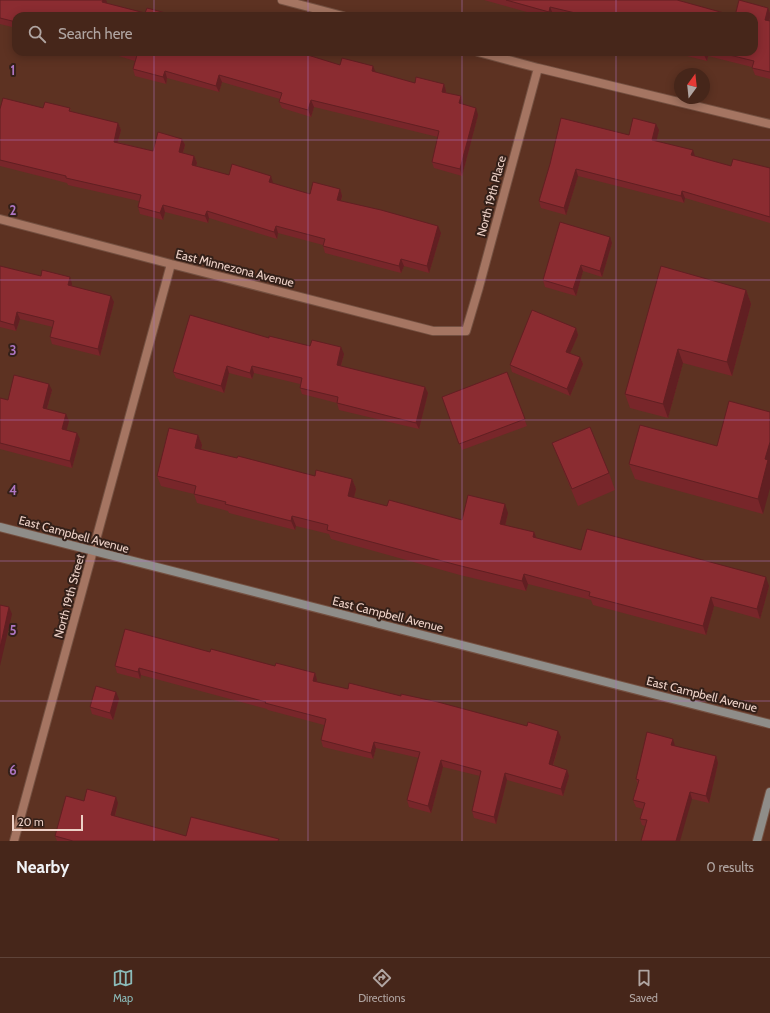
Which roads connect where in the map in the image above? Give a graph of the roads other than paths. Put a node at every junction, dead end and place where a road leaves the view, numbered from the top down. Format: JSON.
{"nodes":[{"id":1,"x":282,"y":0,"type":"edge"},
{"id":2,"x":328,"y":12,"type":"edge"},
{"id":3,"x":493,"y":56,"type":"edge"},
{"id":4,"x":538,"y":68,"type":"junction"},
{"id":5,"x":770,"y":124,"type":"edge"},
{"id":6,"x":0,"y":219,"type":"edge"},
{"id":7,"x":171,"y":264,"type":"junction"},
{"id":8,"x":466,"y":331,"type":"joint"},
{"id":9,"x":0,"y":527,"type":"edge"},
{"id":10,"x":93,"y":552,"type":"junction"},
{"id":11,"x":770,"y":724,"type":"edge"},
{"id":12,"x":770,"y":792,"type":"edge"},
{"id":13,"x":14,"y":841,"type":"edge"},
{"id":14,"x":757,"y":841,"type":"edge"}],
"edges":[{"from":1,"to":2,"type":"street"},
{"from":3,"to":4,"type":"street"},
{"from":4,"to":5,"type":"street"},
{"from":4,"to":8,"type":"street","name":"North 19th Place"},
{"from":6,"to":7,"type":"street","name":"East Minnezona Avenue"},
{"from":7,"to":8,"type":"street","name":"East Minnezona Avenue"},
{"from":7,"to":10,"type":"street","name":"North 19th Street"},
{"from":9,"to":10,"type":"street","name":"East Campbell Avenue"},
{"from":10,"to":11,"type":"street","name":"East Campbell Avenue"},
{"from":10,"to":13,"type":"street","name":"North 19th Street"},
{"from":12,"to":14,"type":"street"}]}
